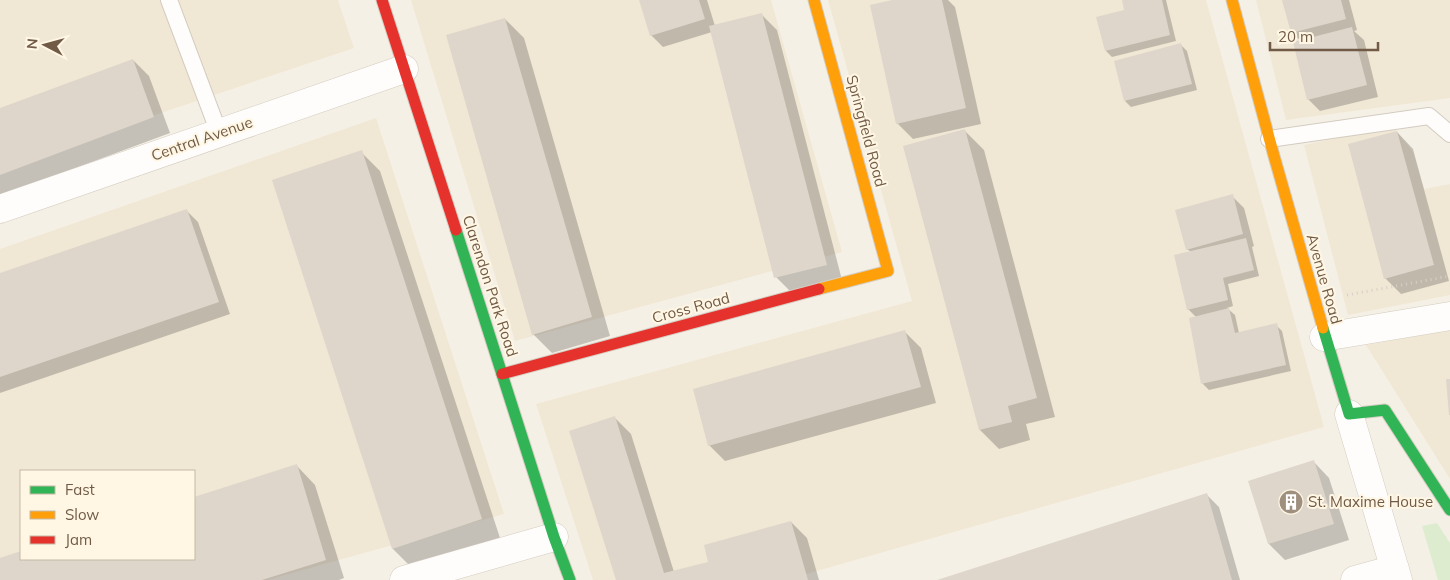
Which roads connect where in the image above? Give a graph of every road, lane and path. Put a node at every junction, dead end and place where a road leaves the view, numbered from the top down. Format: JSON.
{"nodes":[{"id":1,"x":169,"y":0,"type":"edge"},
{"id":2,"x":382,"y":0,"type":"edge"},
{"id":3,"x":814,"y":0,"type":"edge"},
{"id":4,"x":1232,"y":0,"type":"edge"},
{"id":5,"x":404,"y":69,"type":"junction"},
{"id":6,"x":219,"y":133,"type":"junction"},
{"id":7,"x":1450,"y":134,"type":"edge"},
{"id":8,"x":1268,"y":139,"type":"junction"},
{"id":9,"x":0,"y":209,"type":"edge"},
{"id":10,"x":888,"y":271,"type":"joint"},
{"id":11,"x":1450,"y":276,"type":"edge"},
{"id":12,"x":1314,"y":301,"type":"junction"},
{"id":13,"x":1450,"y":316,"type":"edge"},
{"id":14,"x":1324,"y":337,"type":"junction"},
{"id":15,"x":502,"y":374,"type":"junction"},
{"id":16,"x":1348,"y":414,"type":"junction"},
{"id":17,"x":1450,"y":510,"type":"edge"},
{"id":18,"x":554,"y":537,"type":"junction"},
{"id":19,"x":1396,"y":574,"type":"edge"},
{"id":20,"x":404,"y":580,"type":"edge"},
{"id":21,"x":570,"y":580,"type":"edge"},
{"id":22,"x":1355,"y":580,"type":"edge"}],
"edges":[{"from":1,"to":6,"type":"lane"},
{"from":2,"to":5,"type":"street","name":"Clarendon Park Road"},
{"from":3,"to":10,"type":"street","name":"Springfield Road"},
{"from":4,"to":8,"type":"street","name":"Avenue Road"},
{"from":5,"to":6,"type":"street","name":"Central Avenue"},
{"from":5,"to":15,"type":"street","name":"Clarendon Park Road"},
{"from":6,"to":9,"type":"street","name":"Central Avenue"},
{"from":7,"to":8,"type":"lane"},
{"from":8,"to":12,"type":"street","name":"Avenue Road"},
{"from":10,"to":15,"type":"street","name":"Cross Road"},
{"from":11,"to":12,"type":"path"},
{"from":12,"to":14,"type":"street","name":"Avenue Road"},
{"from":13,"to":14,"type":"street"},
{"from":14,"to":16,"type":"street","name":"Avenue Road"},
{"from":15,"to":18,"type":"street","name":"Clarendon Park Road"},
{"from":16,"to":17,"type":"street"},
{"from":16,"to":19,"type":"street"},
{"from":18,"to":20,"type":"street"},
{"from":18,"to":21,"type":"street","name":"Clarendon Park Road"},
{"from":19,"to":22,"type":"street"}]}
